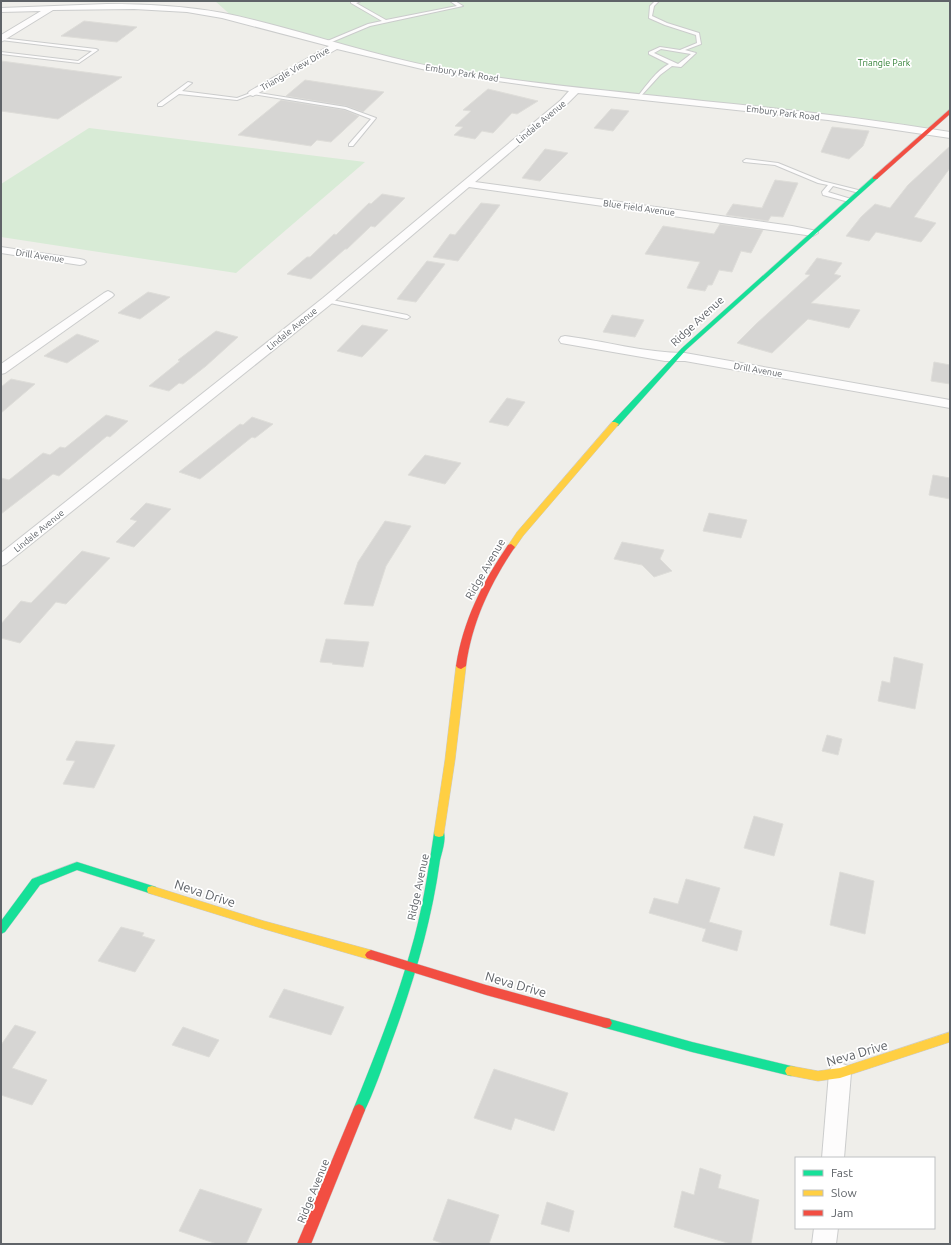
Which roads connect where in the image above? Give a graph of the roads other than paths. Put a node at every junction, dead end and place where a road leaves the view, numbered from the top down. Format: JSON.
{"nodes":[{"id":1,"x":359,"y":1,"type":"edge"},
{"id":2,"x":452,"y":1,"type":"edge"},
{"id":3,"x":657,"y":1,"type":"edge"},
{"id":4,"x":51,"y":8,"type":"junction"},
{"id":5,"x":1,"y":10,"type":"edge"},
{"id":6,"x":386,"y":22,"type":"junction"},
{"id":7,"x":1,"y":39,"type":"edge"},
{"id":8,"x":326,"y":43,"type":"junction"},
{"id":9,"x":337,"y":46,"type":"junction"},
{"id":10,"x":679,"y":51,"type":"junction"},
{"id":11,"x":1,"y":53,"type":"edge"},
{"id":12,"x":672,"y":64,"type":"junction"},
{"id":13,"x":190,"y":82,"type":"dead end"},
{"id":14,"x":576,"y":89,"type":"junction"},
{"id":15,"x":177,"y":92,"type":"junction"},
{"id":16,"x":253,"y":93,"type":"junction"},
{"id":17,"x":640,"y":96,"type":"junction"},
{"id":18,"x":160,"y":106,"type":"dead end"},
{"id":19,"x":950,"y":111,"type":"edge"},
{"id":20,"x":926,"y":131,"type":"junction"},
{"id":21,"x":950,"y":135,"type":"edge"},
{"id":22,"x":351,"y":145,"type":"dead end"},
{"id":23,"x":746,"y":161,"type":"dead end"},
{"id":24,"x":466,"y":184,"type":"junction"},
{"id":25,"x":831,"y":185,"type":"junction"},
{"id":26,"x":859,"y":191,"type":"junction"},
{"id":27,"x":849,"y":200,"type":"junction"},
{"id":28,"x":813,"y":233,"type":"junction"},
{"id":29,"x":1,"y":250,"type":"edge"},
{"id":30,"x":80,"y":262,"type":"dead end"},
{"id":31,"x":108,"y":296,"type":"dead end"},
{"id":32,"x":327,"y":301,"type":"junction"},
{"id":33,"x":407,"y":317,"type":"dead end"},
{"id":34,"x":565,"y":340,"type":"dead end"},
{"id":35,"x":676,"y":357,"type":"junction"},
{"id":36,"x":1,"y":370,"type":"edge"},
{"id":37,"x":950,"y":404,"type":"edge"},
{"id":38,"x":1,"y":561,"type":"edge"},
{"id":39,"x":1,"y":929,"type":"edge"},
{"id":40,"x":412,"y":966,"type":"junction"},
{"id":41,"x":950,"y":1037,"type":"edge"},
{"id":42,"x":840,"y":1073,"type":"junction"},
{"id":43,"x":833,"y":1157,"type":"edge"},
{"id":44,"x":826,"y":1229,"type":"edge"},
{"id":45,"x":304,"y":1244,"type":"edge"},
{"id":46,"x":824,"y":1244,"type":"edge"}],
"edges":[{"from":1,"to":6,"type":"lane"},
{"from":2,"to":6,"type":"lane"},
{"from":3,"to":10,"type":"lane"},
{"from":4,"to":5,"type":"street","name":"Embury Park Road"},
{"from":4,"to":7,"type":"street"},
{"from":4,"to":8,"type":"street","name":"Embury Park Road"},
{"from":6,"to":8,"type":"lane"},
{"from":7,"to":11,"type":"lane"},
{"from":8,"to":9,"type":"street","name":"Embury Park Road"},
{"from":9,"to":14,"type":"street","name":"Embury Park Road"},
{"from":9,"to":16,"type":"street","name":"Triangle View Drive"},
{"from":10,"to":12,"type":"lane"},
{"from":10,"to":12,"type":"lane"},
{"from":12,"to":17,"type":"lane"},
{"from":13,"to":15,"type":"lane"},
{"from":14,"to":17,"type":"street","name":"Embury Park Road"},
{"from":14,"to":24,"type":"street","name":"Lindale Avenue"},
{"from":15,"to":16,"type":"lane"},
{"from":15,"to":18,"type":"lane"},
{"from":16,"to":22,"type":"lane"},
{"from":17,"to":20,"type":"street","name":"Embury Park Road"},
{"from":19,"to":20,"type":"street","name":"Ridge Avenue"},
{"from":20,"to":21,"type":"street","name":"Embury Park Road"},
{"from":20,"to":26,"type":"street","name":"Ridge Avenue"},
{"from":23,"to":25,"type":"lane"},
{"from":24,"to":28,"type":"street","name":"Blue Field Avenue"},
{"from":24,"to":32,"type":"street","name":"Lindale Avenue"},
{"from":25,"to":26,"type":"lane"},
{"from":25,"to":27,"type":"lane"},
{"from":26,"to":27,"type":"street","name":"Ridge Avenue"},
{"from":27,"to":28,"type":"street","name":"Ridge Avenue"},
{"from":28,"to":35,"type":"street","name":"Ridge Avenue"},
{"from":29,"to":30,"type":"street","name":"Drill Avenue"},
{"from":31,"to":36,"type":"street"},
{"from":32,"to":33,"type":"lane"},
{"from":32,"to":38,"type":"street","name":"Lindale Avenue"},
{"from":34,"to":35,"type":"street","name":"Drill Avenue"},
{"from":35,"to":37,"type":"street","name":"Drill Avenue"},
{"from":35,"to":40,"type":"street","name":"Ridge Avenue"},
{"from":39,"to":40,"type":"street","name":"Neva Drive"},
{"from":40,"to":42,"type":"street","name":"Neva Drive"},
{"from":40,"to":45,"type":"street","name":"Ridge Avenue"},
{"from":41,"to":42,"type":"street","name":"Neva Drive"},
{"from":42,"to":43,"type":"street"},
{"from":44,"to":46,"type":"street"}]}
